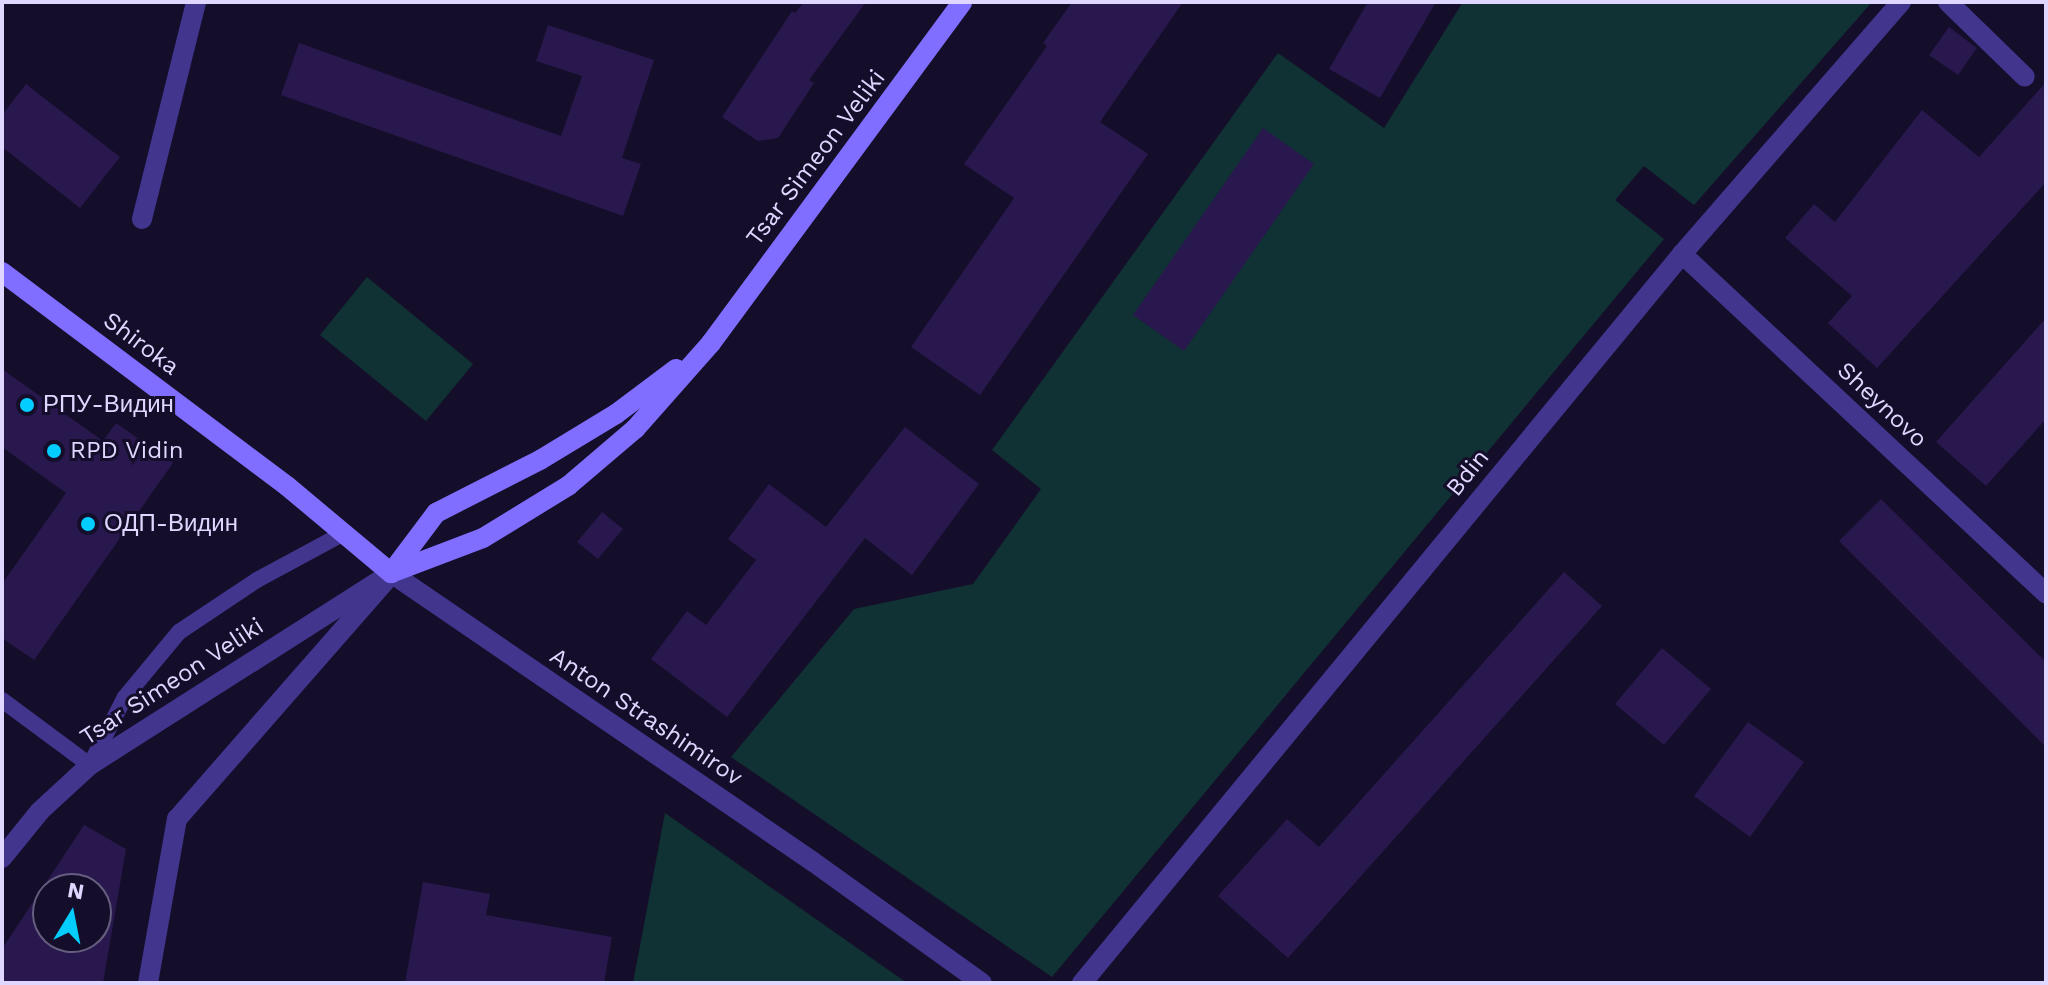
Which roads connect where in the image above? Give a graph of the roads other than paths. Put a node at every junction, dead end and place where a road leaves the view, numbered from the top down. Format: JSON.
{"nodes":[{"id":1,"x":196,"y":2,"type":"edge"},
{"id":2,"x":962,"y":2,"type":"edge"},
{"id":3,"x":1901,"y":2,"type":"edge"},
{"id":4,"x":1948,"y":2,"type":"edge"},
{"id":5,"x":2025,"y":77,"type":"dead end"},
{"id":6,"x":142,"y":219,"type":"dead end"},
{"id":7,"x":1682,"y":254,"type":"junction"},
{"id":8,"x":2,"y":272,"type":"edge"},
{"id":9,"x":711,"y":343,"type":"junction"},
{"id":10,"x":287,"y":486,"type":"joint"},
{"id":11,"x":344,"y":533,"type":"junction"},
{"id":12,"x":391,"y":573,"type":"junction"},
{"id":13,"x":2046,"y":594,"type":"edge"},
{"id":14,"x":2,"y":700,"type":"edge"},
{"id":15,"x":90,"y":765,"type":"junction"},
{"id":16,"x":2,"y":858,"type":"edge"},
{"id":17,"x":148,"y":983,"type":"edge"},
{"id":18,"x":982,"y":983,"type":"edge"},
{"id":19,"x":1082,"y":983,"type":"edge"}],
"edges":[{"from":1,"to":6,"type":"street"},
{"from":2,"to":9,"type":"main road","name":"Tsar Simeon Veliki"},
{"from":3,"to":7,"type":"street","name":"Bdin"},
{"from":4,"to":5,"type":"street"},
{"from":7,"to":13,"type":"street","name":"Sheynovo"},
{"from":7,"to":19,"type":"street","name":"Bdin"},
{"from":8,"to":10,"type":"main road","name":"Shiroka"},
{"from":9,"to":12,"type":"main road","name":"Tsar Simeon Veliki"},
{"from":9,"to":12,"type":"main road","name":"Tsar Simeon Veliki"},
{"from":10,"to":11,"type":"main road","name":"Anton Strashimirov"},
{"from":11,"to":12,"type":"main road","name":"Anton Strashimirov"},
{"from":11,"to":15,"type":"lane"},
{"from":12,"to":15,"type":"street","name":"Tsar Simeon Veliki"},
{"from":12,"to":17,"type":"street"},
{"from":12,"to":18,"type":"street","name":"Anton Strashimirov"},
{"from":14,"to":15,"type":"lane"},
{"from":15,"to":16,"type":"street","name":"Tsar Simeon Veliki"}]}
